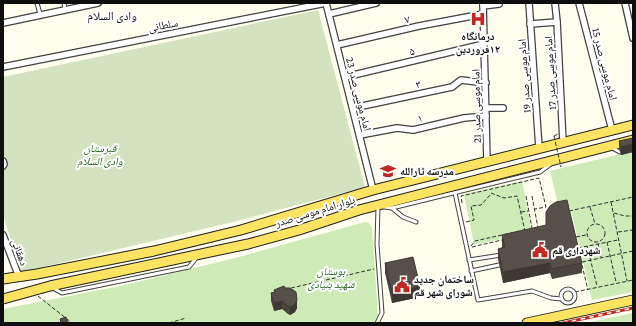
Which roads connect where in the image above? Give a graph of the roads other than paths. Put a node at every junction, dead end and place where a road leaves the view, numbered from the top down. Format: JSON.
{"nodes":[{"id":1,"x":38,"y":3,"type":"edge"},
{"id":2,"x":64,"y":3,"type":"edge"},
{"id":3,"x":94,"y":3,"type":"edge"},
{"id":4,"x":326,"y":3,"type":"edge"},
{"id":5,"x":372,"y":3,"type":"edge"},
{"id":6,"x":529,"y":3,"type":"edge"},
{"id":7,"x":555,"y":3,"type":"edge"},
{"id":8,"x":579,"y":3,"type":"edge"},
{"id":9,"x":625,"y":3,"type":"edge"},
{"id":10,"x":483,"y":4,"type":"edge"},
{"id":11,"x":499,"y":4,"type":"dead end"},
{"id":12,"x":65,"y":9,"type":"junction"},
{"id":13,"x":40,"y":14,"type":"junction"},
{"id":14,"x":329,"y":14,"type":"junction"},
{"id":15,"x":483,"y":14,"type":"junction"},
{"id":16,"x":3,"y":21,"type":"edge"},
{"id":17,"x":557,"y":22,"type":"junction"},
{"id":18,"x":530,"y":24,"type":"junction"},
{"id":19,"x":632,"y":29,"type":"edge"},
{"id":20,"x":633,"y":38,"type":"edge"},
{"id":21,"x":484,"y":44,"type":"junction"},
{"id":22,"x":337,"y":46,"type":"junction"},
{"id":23,"x":3,"y":67,"type":"edge"},
{"id":24,"x":345,"y":77,"type":"junction"},
{"id":25,"x":486,"y":83,"type":"junction"},
{"id":26,"x":353,"y":108,"type":"junction"},
{"id":27,"x":486,"y":108,"type":"junction"},
{"id":28,"x":503,"y":108,"type":"dead end"},
{"id":29,"x":486,"y":116,"type":"junction"},
{"id":30,"x":633,"y":125,"type":"edge"},
{"id":31,"x":612,"y":130,"type":"junction"},
{"id":32,"x":360,"y":135,"type":"junction"},
{"id":33,"x":633,"y":140,"type":"edge"},
{"id":34,"x":564,"y":142,"type":"junction"},
{"id":35,"x":609,"y":146,"type":"junction"},
{"id":36,"x":539,"y":148,"type":"junction"},
{"id":37,"x":626,"y":150,"type":"edge"},
{"id":38,"x":487,"y":160,"type":"junction"},
{"id":39,"x":3,"y":161,"type":"edge"},
{"id":40,"x":558,"y":163,"type":"junction"},
{"id":41,"x":3,"y":166,"type":"edge"},
{"id":42,"x":373,"y":190,"type":"junction"},
{"id":43,"x":455,"y":193,"type":"junction"},
{"id":44,"x":378,"y":205,"type":"junction"},
{"id":45,"x":392,"y":208,"type":"junction"},
{"id":46,"x":416,"y":222,"type":"dead end"},
{"id":47,"x":3,"y":235,"type":"edge"},
{"id":48,"x":5,"y":247,"type":"edge"},
{"id":49,"x":504,"y":254,"type":"edge"},
{"id":50,"x":469,"y":260,"type":"junction"},
{"id":51,"x":499,"y":265,"type":"edge"},
{"id":52,"x":471,"y":271,"type":"junction"},
{"id":53,"x":19,"y":277,"type":"junction"},
{"id":54,"x":3,"y":279,"type":"edge"},
{"id":55,"x":3,"y":298,"type":"edge"},
{"id":56,"x":562,"y":299,"type":"junction"},
{"id":57,"x":633,"y":300,"type":"edge"},
{"id":58,"x":377,"y":323,"type":"edge"},
{"id":59,"x":527,"y":323,"type":"edge"}],
"edges":[{"from":1,"to":13,"type":"lane"},
{"from":2,"to":12,"type":"lane"},
{"from":3,"to":12,"type":"street"},
{"from":4,"to":14,"type":"street","name":"امام موسی صدر 23"},
{"from":4,"to":23,"type":"street","name":"سلطانی"},
{"from":5,"to":14,"type":"street"},
{"from":6,"to":18,"type":"street","name":"امام موسی صدر 19"},
{"from":7,"to":17,"type":"street","name":"امام موسی صدر 17"},
{"from":8,"to":31,"type":"street","name":"امام موسی صدر 15"},
{"from":9,"to":19,"type":"street"},
{"from":10,"to":11,"type":"street"},
{"from":10,"to":15,"type":"street","name":"امام موسی صدر 21"},
{"from":12,"to":13,"type":"street"},
{"from":13,"to":16,"type":"street"},
{"from":14,"to":22,"type":"street","name":"امام موسی صدر 23"},
{"from":15,"to":21,"type":"street","name":"امام موسی صدر 21"},
{"from":15,"to":22,"type":"street","name":"۷"},
{"from":17,"to":18,"type":"street"},
{"from":17,"to":34,"type":"street","name":"امام موسی صدر 17"},
{"from":18,"to":36,"type":"street","name":"امام موسی صدر 19"},
{"from":19,"to":20,"type":"street"},
{"from":21,"to":24,"type":"street","name":"۵"},
{"from":21,"to":25,"type":"street","name":"امام موسی صدر 21"},
{"from":22,"to":24,"type":"street","name":"امام موسی صدر 23"},
{"from":24,"to":26,"type":"street","name":"امام موسی صدر 23"},
{"from":25,"to":26,"type":"street","name":"۳"},
{"from":25,"to":27,"type":"street","name":"امام موسی صدر 21"},
{"from":26,"to":32,"type":"street","name":"امام موسی صدر 23"},
{"from":27,"to":28,"type":"street"},
{"from":27,"to":29,"type":"street","name":"امام موسی صدر 21"},
{"from":29,"to":32,"type":"street","name":"۱"},
{"from":29,"to":38,"type":"street","name":"امام موسی صدر 21"},
{"from":30,"to":31,"type":"main road","name":"بلوار امام موسی صدر"},
{"from":31,"to":34,"type":"main road","name":"بلوار امام موسی صدر"},
{"from":32,"to":42,"type":"street","name":"امام موسی صدر 23"},
{"from":33,"to":35,"type":"main road","name":"بلوار امام موسی صدر"},
{"from":34,"to":36,"type":"main road","name":"بلوار امام موسی صدر"},
{"from":35,"to":37,"type":"lane"},
{"from":35,"to":40,"type":"main road","name":"بلوار امام موسی صدر"},
{"from":36,"to":38,"type":"main road","name":"بلوار امام موسی صدر"},
{"from":38,"to":42,"type":"main road","name":"بلوار امام موسی صدر"},
{"from":39,"to":41,"type":"street"},
{"from":40,"to":43,"type":"lane"},
{"from":40,"to":44,"type":"main road","name":"بلوار امام موسی صدر"},
{"from":42,"to":53,"type":"main road","name":"بلوار امام موسی صدر"},
{"from":43,"to":45,"type":"lane"},
{"from":43,"to":50,"type":"lane"},
{"from":44,"to":45,"type":"lane"},
{"from":44,"to":55,"type":"main road","name":"بلوار امام موسی صدر"},
{"from":44,"to":58,"type":"lane"},
{"from":45,"to":46,"type":"lane"},
{"from":47,"to":48,"type":"street","name":"دهقانی"},
{"from":48,"to":53,"type":"street","name":"دهقانی"},
{"from":49,"to":50,"type":"lane"},
{"from":50,"to":52,"type":"lane"},
{"from":51,"to":52,"type":"lane"},
{"from":52,"to":56,"type":"lane"},
{"from":53,"to":54,"type":"main road","name":"بلوار امام موسی صدر"},
{"from":56,"to":56,"type":"lane"},
{"from":57,"to":59,"type":"main road"}]}
